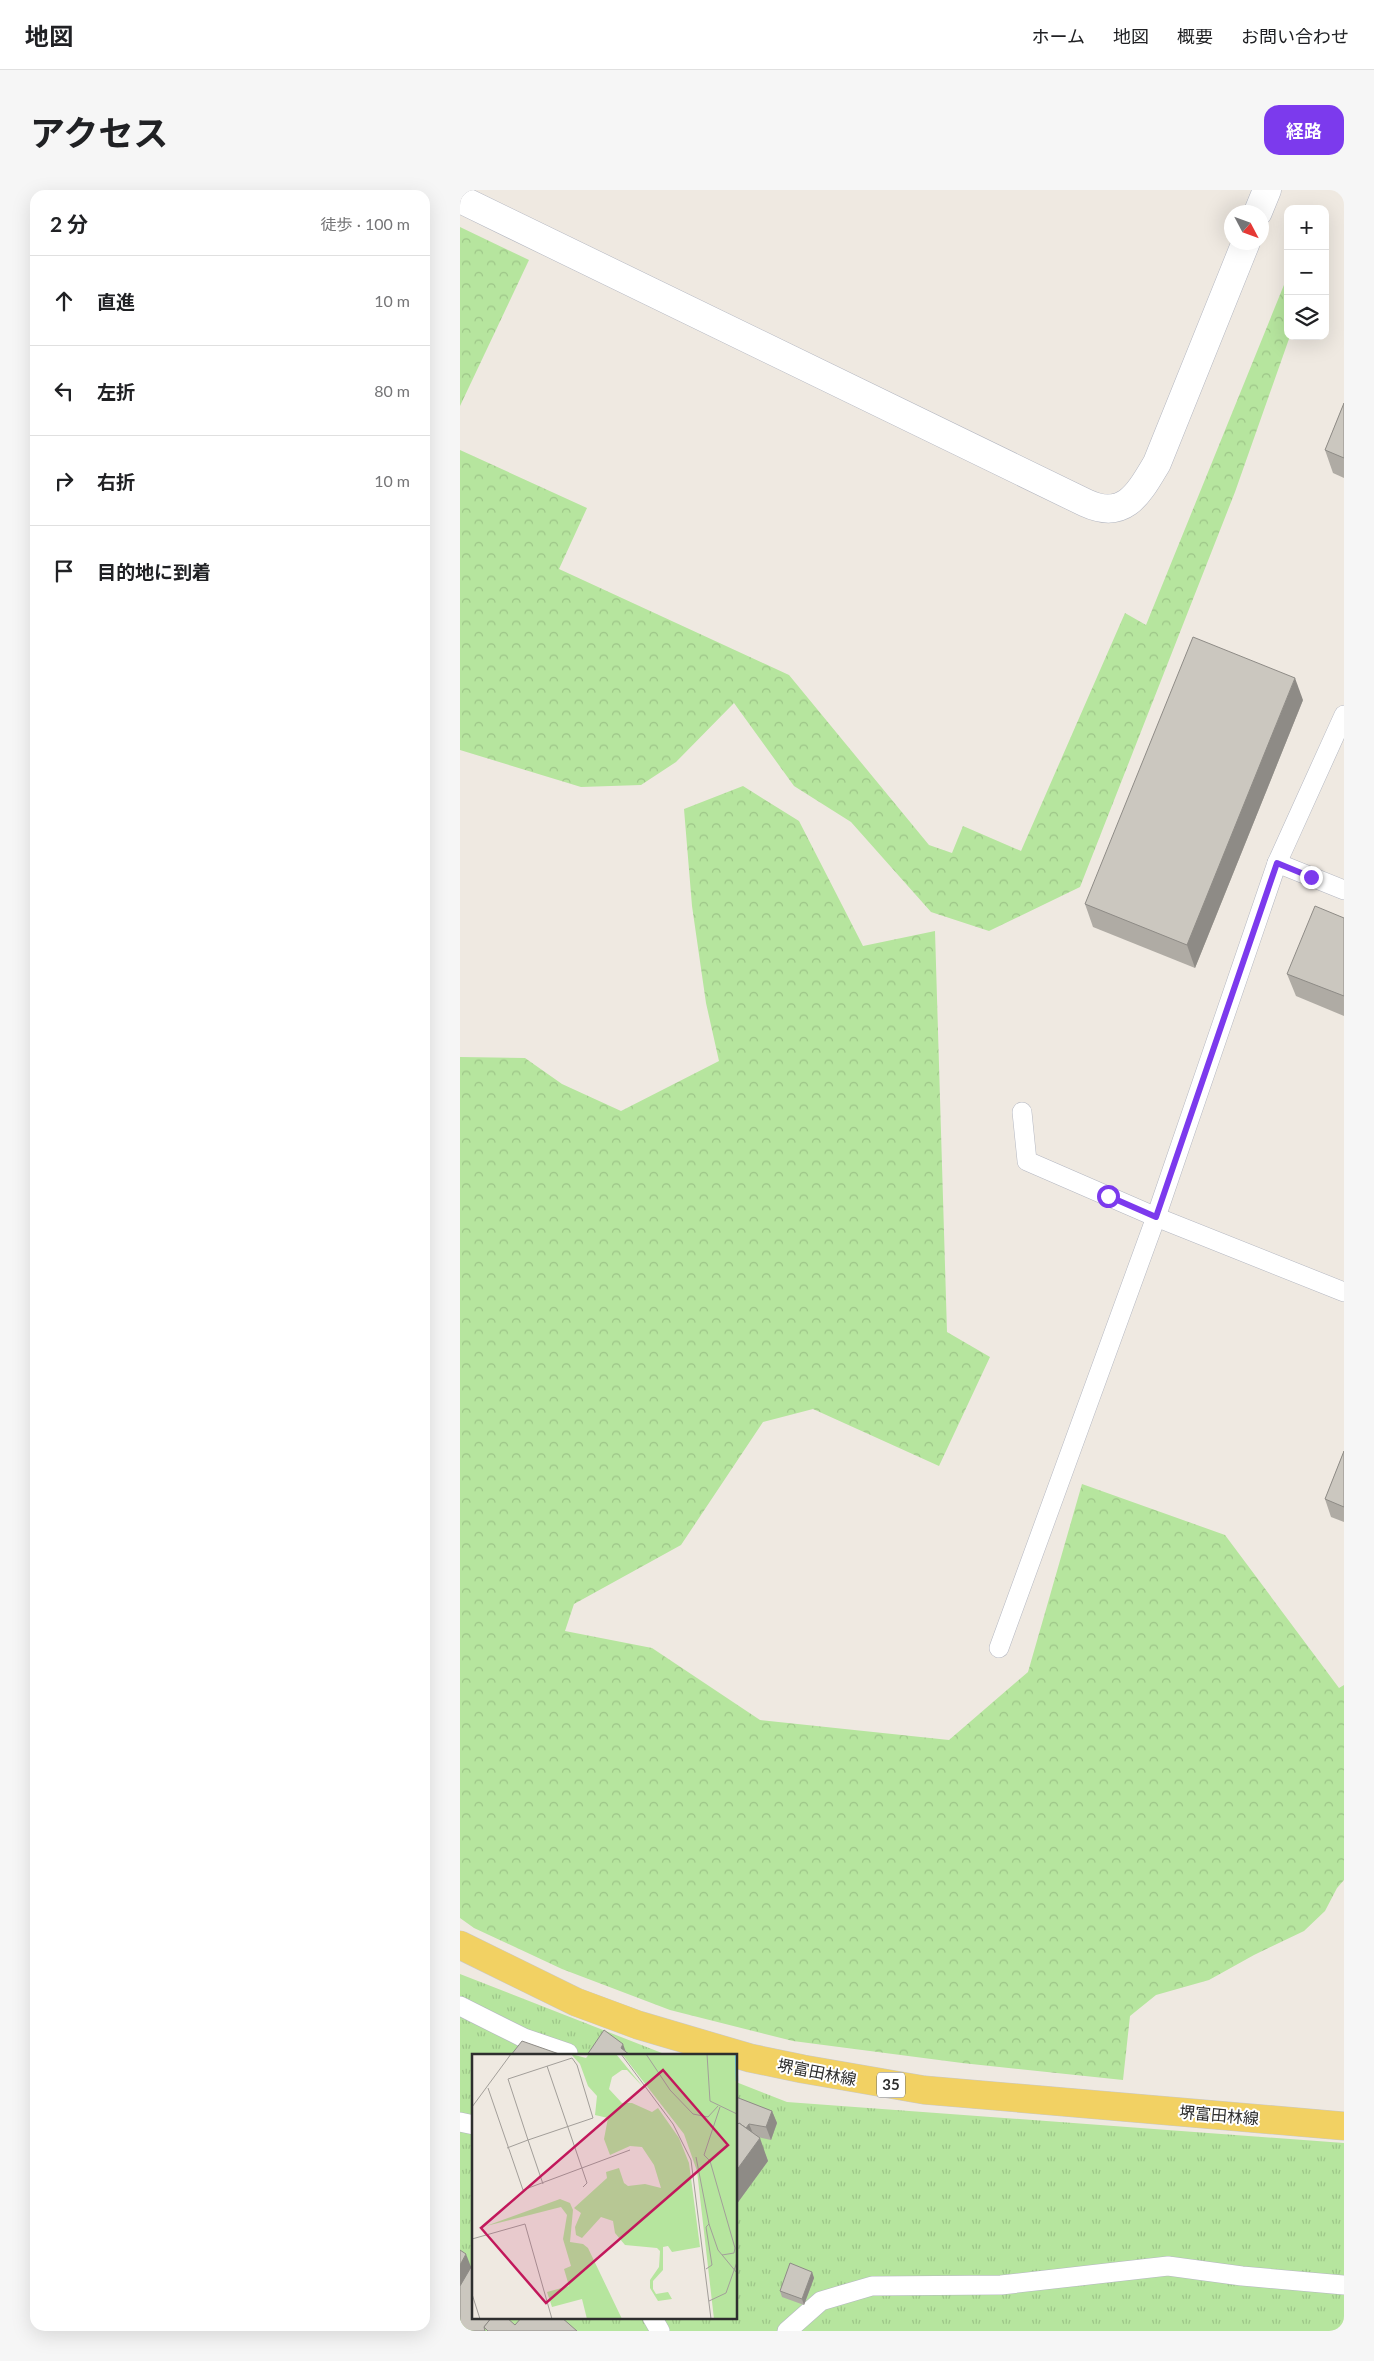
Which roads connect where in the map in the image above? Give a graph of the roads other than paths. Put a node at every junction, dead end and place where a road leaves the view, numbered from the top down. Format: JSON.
{"nodes":[{"id":1,"x":1267,"y":190,"type":"edge"},
{"id":2,"x":460,"y":199,"type":"edge"},
{"id":3,"x":1261,"y":205,"type":"edge"},
{"id":4,"x":1243,"y":250,"type":"edge"},
{"id":5,"x":1344,"y":715,"type":"edge"},
{"id":6,"x":1277,"y":863,"type":"junction"},
{"id":7,"x":1344,"y":890,"type":"edge"},
{"id":8,"x":1022,"y":1112,"type":"dead end"},
{"id":9,"x":1156,"y":1217,"type":"junction"},
{"id":10,"x":1344,"y":1292,"type":"edge"},
{"id":11,"x":999,"y":1648,"type":"dead end"},
{"id":12,"x":460,"y":1945,"type":"edge"},
{"id":13,"x":460,"y":2006,"type":"edge"},
{"id":14,"x":568,"y":2053,"type":"dead end"},
{"id":15,"x":736,"y":2054,"type":"edge"},
{"id":16,"x":738,"y":2054,"type":"edge"},
{"id":17,"x":1344,"y":2126,"type":"edge"},
{"id":18,"x":1344,"y":2285,"type":"edge"},
{"id":19,"x":653,"y":2318,"type":"edge"},
{"id":20,"x":660,"y":2331,"type":"edge"},
{"id":21,"x":787,"y":2331,"type":"edge"}],
"edges":[{"from":1,"to":3,"type":"street"},
{"from":2,"to":4,"type":"street"},
{"from":5,"to":6,"type":"lane"},
{"from":6,"to":7,"type":"lane"},
{"from":6,"to":9,"type":"lane"},
{"from":8,"to":9,"type":"lane"},
{"from":9,"to":10,"type":"lane"},
{"from":9,"to":11,"type":"lane"},
{"from":12,"to":15,"type":"main road","name":"堺富田林線","number":"35"},
{"from":13,"to":14,"type":"lane"},
{"from":16,"to":17,"type":"main road","name":"堺富田林線","number":"35"},
{"from":18,"to":21,"type":"lane"},
{"from":19,"to":20,"type":"lane"}]}
